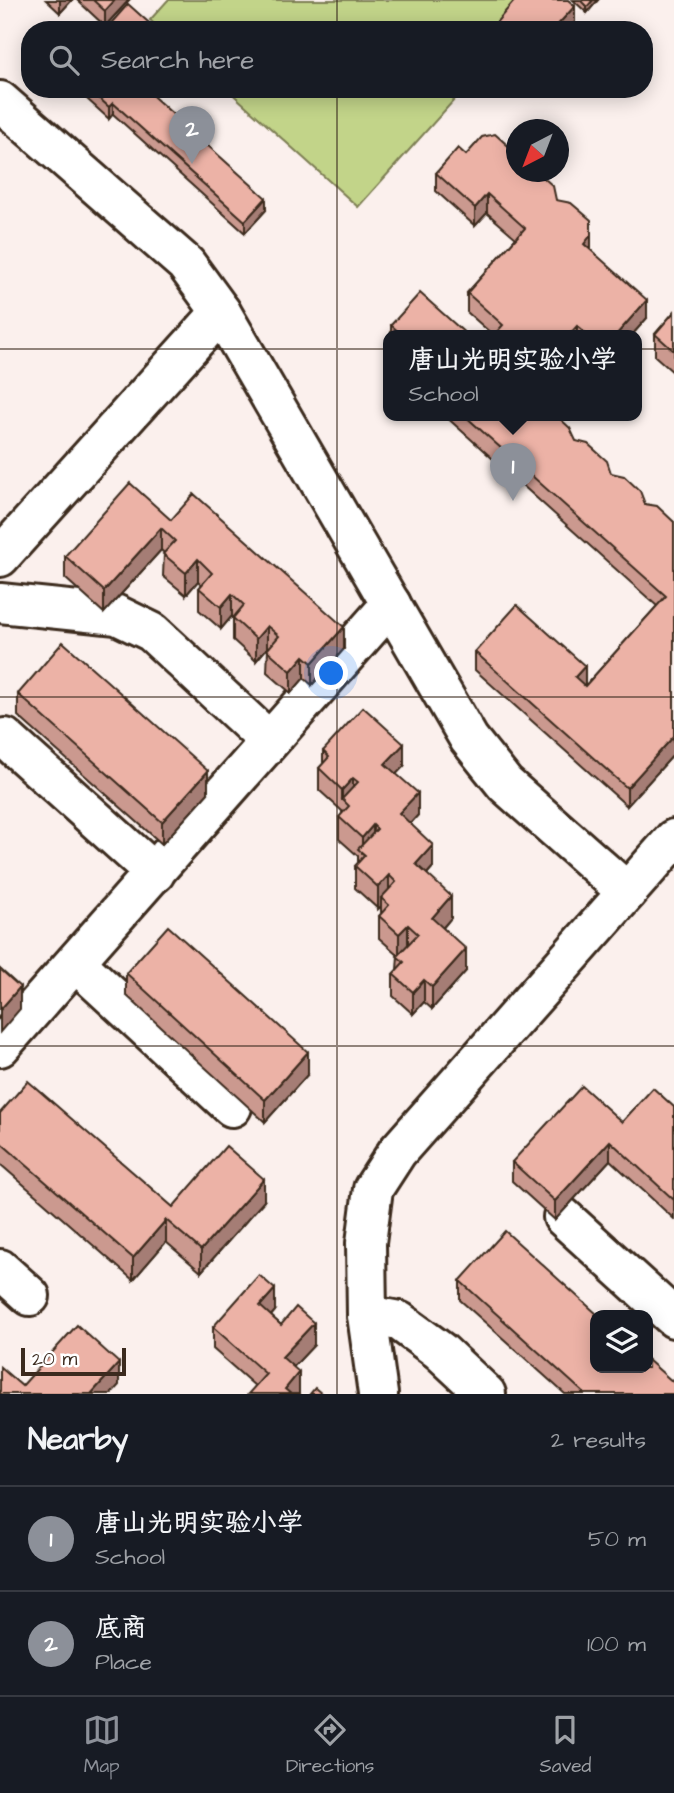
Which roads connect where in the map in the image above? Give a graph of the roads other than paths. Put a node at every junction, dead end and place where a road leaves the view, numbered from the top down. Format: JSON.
{"nodes":[{"id":1,"x":3,"y":109,"type":"edge"},
{"id":2,"x":221,"y":312,"type":"junction"},
{"id":3,"x":0,"y":557,"type":"edge"},
{"id":4,"x":0,"y":603,"type":"edge"},
{"id":5,"x":391,"y":604,"type":"junction"},
{"id":6,"x":5,"y":738,"type":"dead end"},
{"id":7,"x":269,"y":741,"type":"junction"},
{"id":8,"x":674,"y":839,"type":"edge"},
{"id":9,"x":155,"y":873,"type":"junction"},
{"id":10,"x":627,"y":892,"type":"junction"},
{"id":11,"x":76,"y":963,"type":"junction"},
{"id":12,"x":0,"y":1047,"type":"edge"},
{"id":13,"x":232,"y":1107,"type":"dead end"},
{"id":14,"x":563,"y":1217,"type":"edge"},
{"id":15,"x":0,"y":1269,"type":"edge"},
{"id":16,"x":30,"y":1296,"type":"dead end"},
{"id":17,"x":367,"y":1315,"type":"junction"},
{"id":18,"x":674,"y":1318,"type":"edge"},
{"id":19,"x":378,"y":1394,"type":"edge"},
{"id":20,"x":486,"y":1394,"type":"edge"}],
"edges":[{"from":1,"to":2,"type":"street"},
{"from":2,"to":3,"type":"street"},
{"from":2,"to":5,"type":"street"},
{"from":4,"to":7,"type":"street"},
{"from":5,"to":7,"type":"street"},
{"from":5,"to":10,"type":"street"},
{"from":6,"to":9,"type":"street"},
{"from":7,"to":9,"type":"street"},
{"from":8,"to":10,"type":"street"},
{"from":9,"to":11,"type":"street"},
{"from":10,"to":17,"type":"street"},
{"from":11,"to":12,"type":"street"},
{"from":11,"to":13,"type":"street"},
{"from":14,"to":18,"type":"street"},
{"from":15,"to":16,"type":"street"},
{"from":17,"to":19,"type":"street"},
{"from":17,"to":20,"type":"street"}]}
